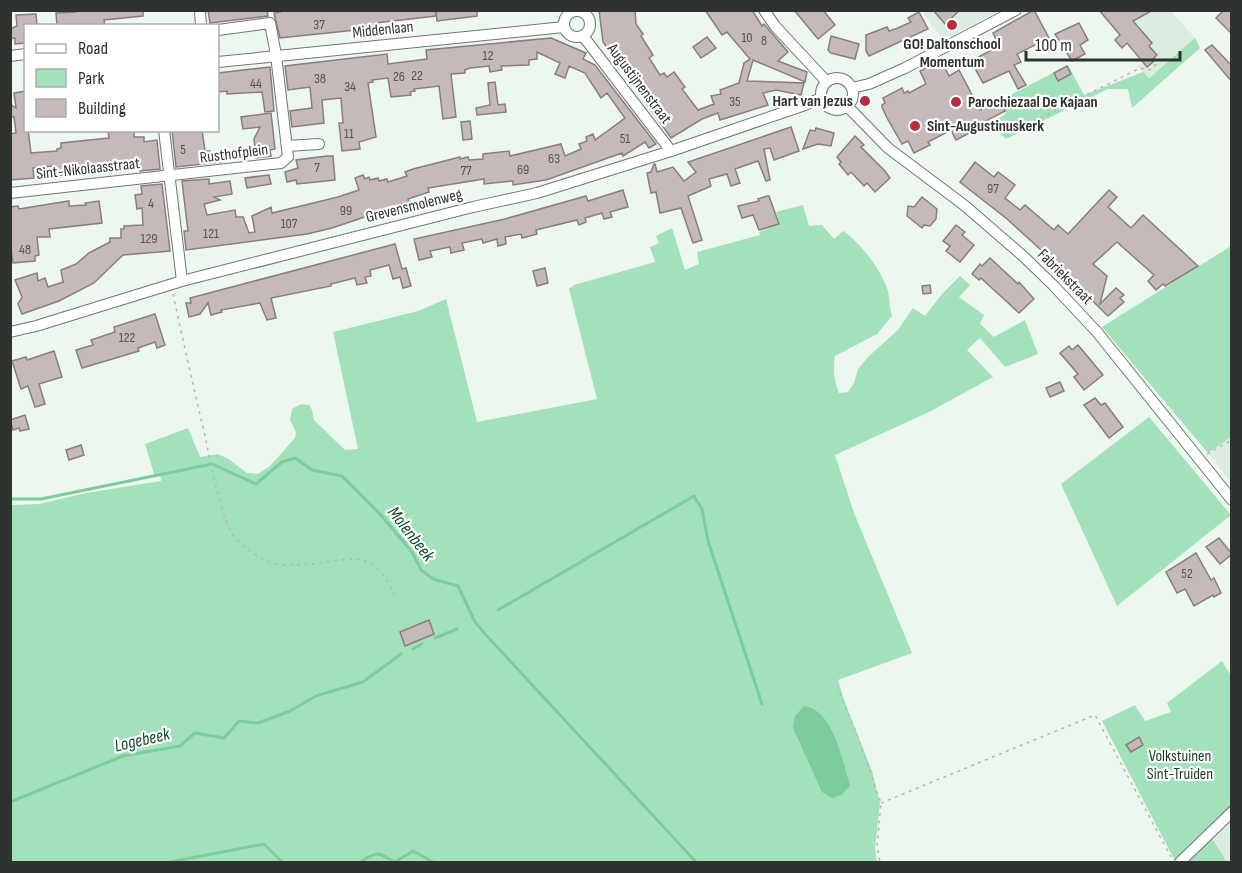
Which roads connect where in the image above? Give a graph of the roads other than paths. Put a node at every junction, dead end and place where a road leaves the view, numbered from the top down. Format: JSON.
{"nodes":[{"id":1,"x":764,"y":10,"type":"edge"},
{"id":2,"x":1016,"y":10,"type":"edge"},
{"id":3,"x":580,"y":11,"type":"edge"},
{"id":4,"x":564,"y":27,"type":"junction"},
{"id":5,"x":219,"y":30,"type":"edge"},
{"id":6,"x":583,"y":36,"type":"junction"},
{"id":7,"x":276,"y":56,"type":"junction"},
{"id":8,"x":219,"y":62,"type":"edge"},
{"id":9,"x":826,"y":81,"type":"junction"},
{"id":10,"x":852,"y":88,"type":"junction"},
{"id":11,"x":821,"y":98,"type":"junction"},
{"id":12,"x":847,"y":106,"type":"junction"},
{"id":13,"x":164,"y":132,"type":"edge"},
{"id":14,"x":319,"y":144,"type":"dead end"},
{"id":15,"x":287,"y":146,"type":"junction"},
{"id":16,"x":671,"y":151,"type":"junction"},
{"id":17,"x":169,"y":176,"type":"junction"},
{"id":18,"x":10,"y":193,"type":"edge"},
{"id":19,"x":176,"y":283,"type":"junction"},
{"id":20,"x":10,"y":332,"type":"edge"},
{"id":21,"x":1232,"y":500,"type":"edge"},
{"id":22,"x":1232,"y":812,"type":"edge"},
{"id":23,"x":1180,"y":862,"type":"edge"}],
"edges":[{"from":1,"to":9,"type":"street"},
{"from":2,"to":10,"type":"street"},
{"from":3,"to":4,"type":"street"},
{"from":3,"to":6,"type":"street"},
{"from":4,"to":6,"type":"street"},
{"from":4,"to":7,"type":"street","name":"Middenlaan"},
{"from":5,"to":7,"type":"street"},
{"from":6,"to":16,"type":"street","name":"Augustijnenstraat"},
{"from":7,"to":8,"type":"street","name":"Middenlaan"},
{"from":7,"to":15,"type":"street","name":"Rusthofplein"},
{"from":9,"to":10,"type":"street"},
{"from":9,"to":11,"type":"street"},
{"from":10,"to":12,"type":"street"},
{"from":11,"to":12,"type":"street"},
{"from":11,"to":16,"type":"street","name":"Grevensmolenweg"},
{"from":12,"to":21,"type":"street","name":"Fabriekstraat"},
{"from":13,"to":17,"type":"street"},
{"from":14,"to":15,"type":"street","name":"Rusthofplein"},
{"from":15,"to":17,"type":"street","name":"Rusthofplein"},
{"from":16,"to":19,"type":"street","name":"Grevensmolenweg"},
{"from":17,"to":18,"type":"street","name":"Sint-Nikolaasstraat"},
{"from":17,"to":19,"type":"street"},
{"from":19,"to":20,"type":"street","name":"Grevensmolenweg"},
{"from":22,"to":23,"type":"street"}]}
